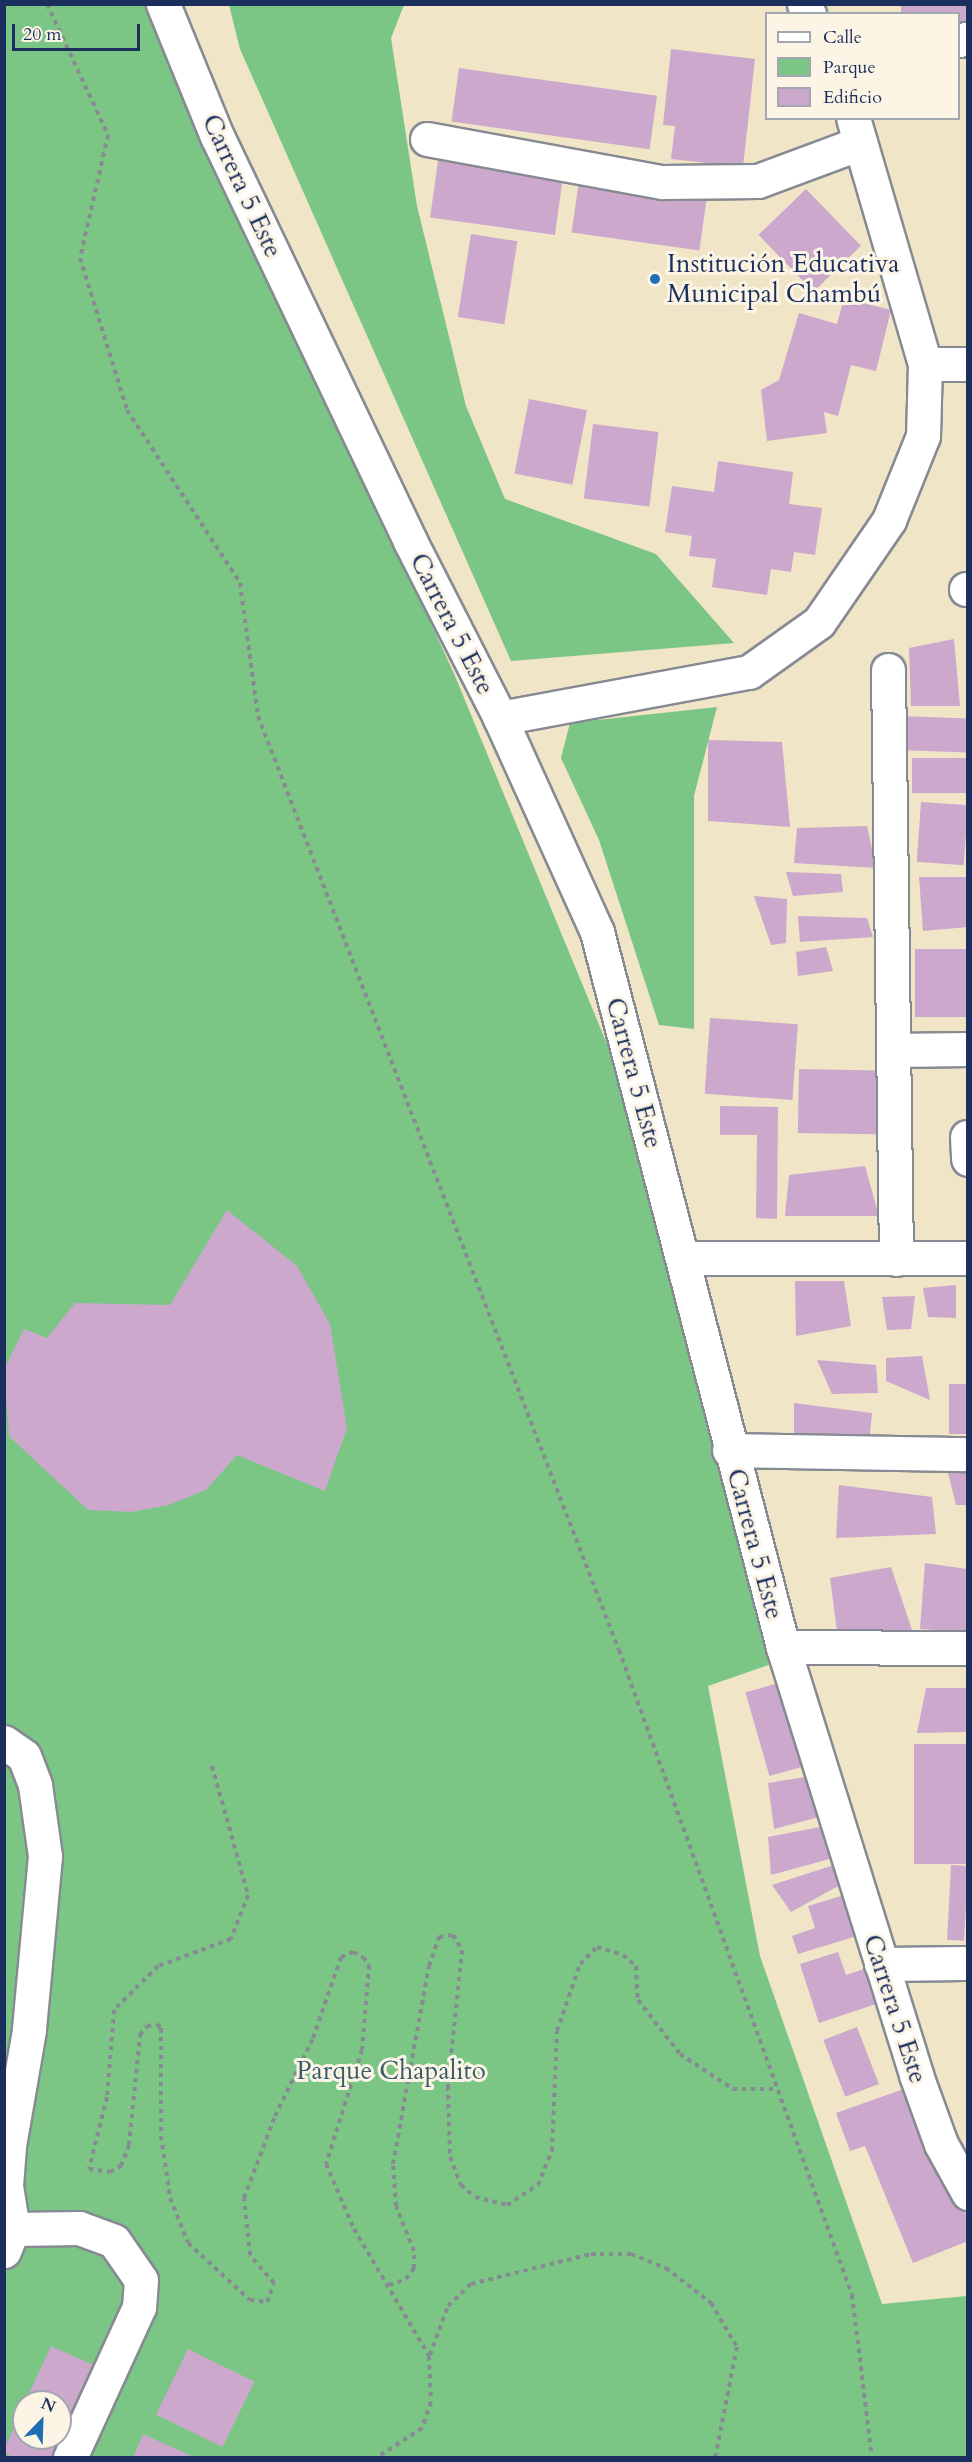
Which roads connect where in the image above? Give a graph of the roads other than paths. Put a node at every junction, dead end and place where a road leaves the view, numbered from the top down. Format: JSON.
{"nodes":[{"id":1,"x":163,"y":4,"type":"edge"},
{"id":2,"x":856,"y":131,"type":"edge"},
{"id":3,"x":427,"y":139,"type":"dead end"},
{"id":4,"x":925,"y":364,"type":"junction"},
{"id":5,"x":968,"y":364,"type":"edge"},
{"id":6,"x":888,"y":670,"type":"dead end"},
{"id":7,"x":500,"y":718,"type":"junction"},
{"id":8,"x":893,"y":1050,"type":"junction"},
{"id":9,"x":968,"y":1050,"type":"edge"},
{"id":10,"x":967,"y":1137,"type":"edge"},
{"id":11,"x":968,"y":1160,"type":"edge"},
{"id":12,"x":683,"y":1258,"type":"junction"},
{"id":13,"x":968,"y":1258,"type":"edge"},
{"id":14,"x":896,"y":1259,"type":"junction"},
{"id":15,"x":729,"y":1450,"type":"junction"},
{"id":16,"x":968,"y":1454,"type":"edge"},
{"id":17,"x":783,"y":1647,"type":"junction"},
{"id":18,"x":968,"y":1648,"type":"edge"},
{"id":19,"x":4,"y":1742,"type":"edge"},
{"id":20,"x":968,"y":1963,"type":"edge"},
{"id":21,"x":881,"y":1964,"type":"junction"},
{"id":22,"x":968,"y":2193,"type":"edge"},
{"id":23,"x":9,"y":2240,"type":"edge"},
{"id":24,"x":70,"y":2457,"type":"edge"}],
"edges":[{"from":1,"to":7,"type":"street","name":"Carrera 5 Este"},
{"from":2,"to":3,"type":"street"},
{"from":2,"to":4,"type":"street"},
{"from":4,"to":5,"type":"street"},
{"from":4,"to":7,"type":"street"},
{"from":6,"to":8,"type":"street"},
{"from":7,"to":12,"type":"street","name":"Carrera 5 Este"},
{"from":8,"to":9,"type":"street"},
{"from":8,"to":14,"type":"street"},
{"from":10,"to":11,"type":"street"},
{"from":12,"to":14,"type":"street"},
{"from":12,"to":15,"type":"street","name":"Carrera 5 Este"},
{"from":13,"to":14,"type":"street"},
{"from":15,"to":16,"type":"street"},
{"from":15,"to":17,"type":"street","name":"Carrera 5 Este"},
{"from":17,"to":18,"type":"street"},
{"from":17,"to":21,"type":"street","name":"Carrera 5 Este"},
{"from":19,"to":23,"type":"street"},
{"from":20,"to":21,"type":"street"},
{"from":21,"to":22,"type":"street","name":"Carrera 5 Este"},
{"from":23,"to":24,"type":"street"}]}
